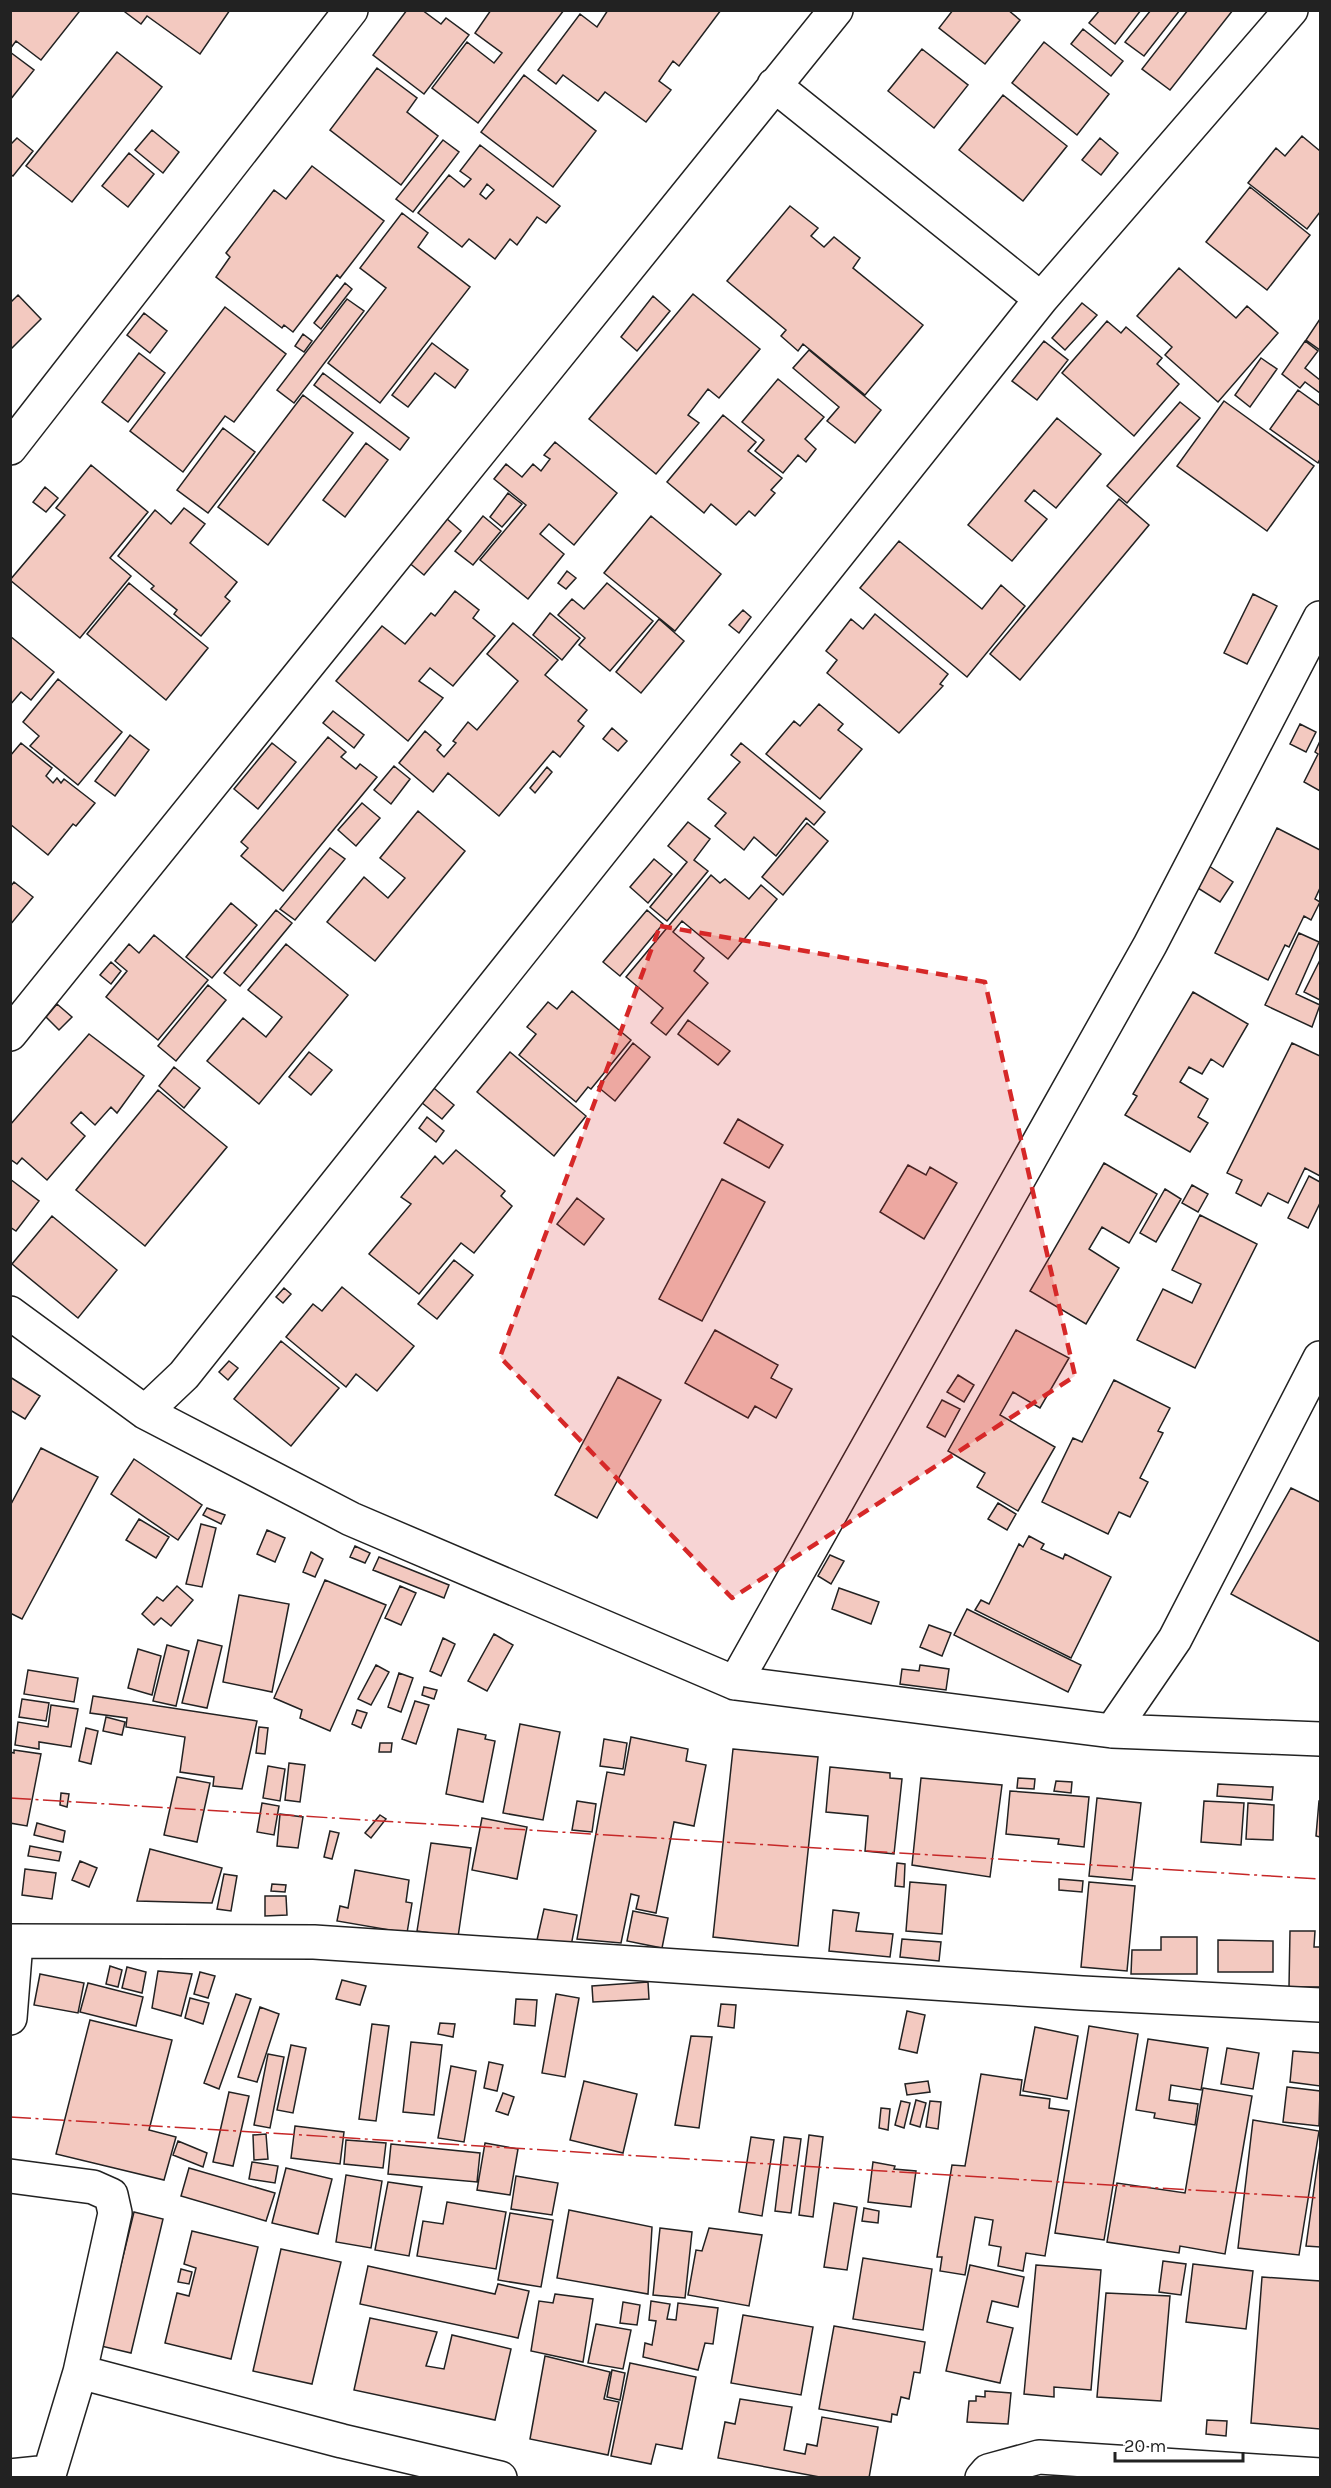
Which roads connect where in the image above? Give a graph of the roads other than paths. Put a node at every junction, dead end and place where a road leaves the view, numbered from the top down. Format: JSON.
{"nodes":[{"id":1,"x":351,"y":10,"type":"edge"},
{"id":2,"x":836,"y":10,"type":"edge"},
{"id":3,"x":1291,"y":10,"type":"edge"},
{"id":4,"x":774,"y":85,"type":"junction"},
{"id":5,"x":1041,"y":298,"type":"junction"},
{"id":6,"x":10,"y":448,"type":"edge"},
{"id":7,"x":1320,"y":618,"type":"edge"},
{"id":8,"x":10,"y":1034,"type":"edge"},
{"id":9,"x":10,"y":1313,"type":"edge"},
{"id":10,"x":1320,"y":1358,"type":"edge"},
{"id":11,"x":145,"y":1412,"type":"junction"},
{"id":12,"x":735,"y":1683,"type":"junction"},
{"id":13,"x":1112,"y":1731,"type":"junction"},
{"id":14,"x":1320,"y":1739,"type":"edge"},
{"id":15,"x":13,"y":1942,"type":"edge"},
{"id":16,"x":1320,"y":2005,"type":"edge"},
{"id":17,"x":10,"y":2018,"type":"edge"},
{"id":18,"x":10,"y":2176,"type":"edge"},
{"id":19,"x":80,"y":2373,"type":"junction"},
{"id":20,"x":49,"y":2475,"type":"edge"},
{"id":21,"x":1320,"y":2475,"type":"edge"},
{"id":22,"x":10,"y":2476,"type":"edge"},
{"id":23,"x":500,"y":2478,"type":"edge"},
{"id":24,"x":982,"y":2478,"type":"edge"}],
"edges":[{"from":1,"to":6,"type":"street"},
{"from":2,"to":4,"type":"street"},
{"from":3,"to":5,"type":"street"},
{"from":4,"to":5,"type":"street"},
{"from":4,"to":8,"type":"street"},
{"from":5,"to":11,"type":"street"},
{"from":7,"to":12,"type":"street"},
{"from":9,"to":11,"type":"street"},
{"from":10,"to":13,"type":"street"},
{"from":11,"to":12,"type":"street"},
{"from":12,"to":13,"type":"street"},
{"from":13,"to":14,"type":"street"},
{"from":15,"to":16,"type":"street"},
{"from":15,"to":17,"type":"street"},
{"from":18,"to":19,"type":"street"},
{"from":19,"to":20,"type":"street"},
{"from":19,"to":23,"type":"street"},
{"from":20,"to":22,"type":"street"},
{"from":21,"to":24,"type":"street"}]}
